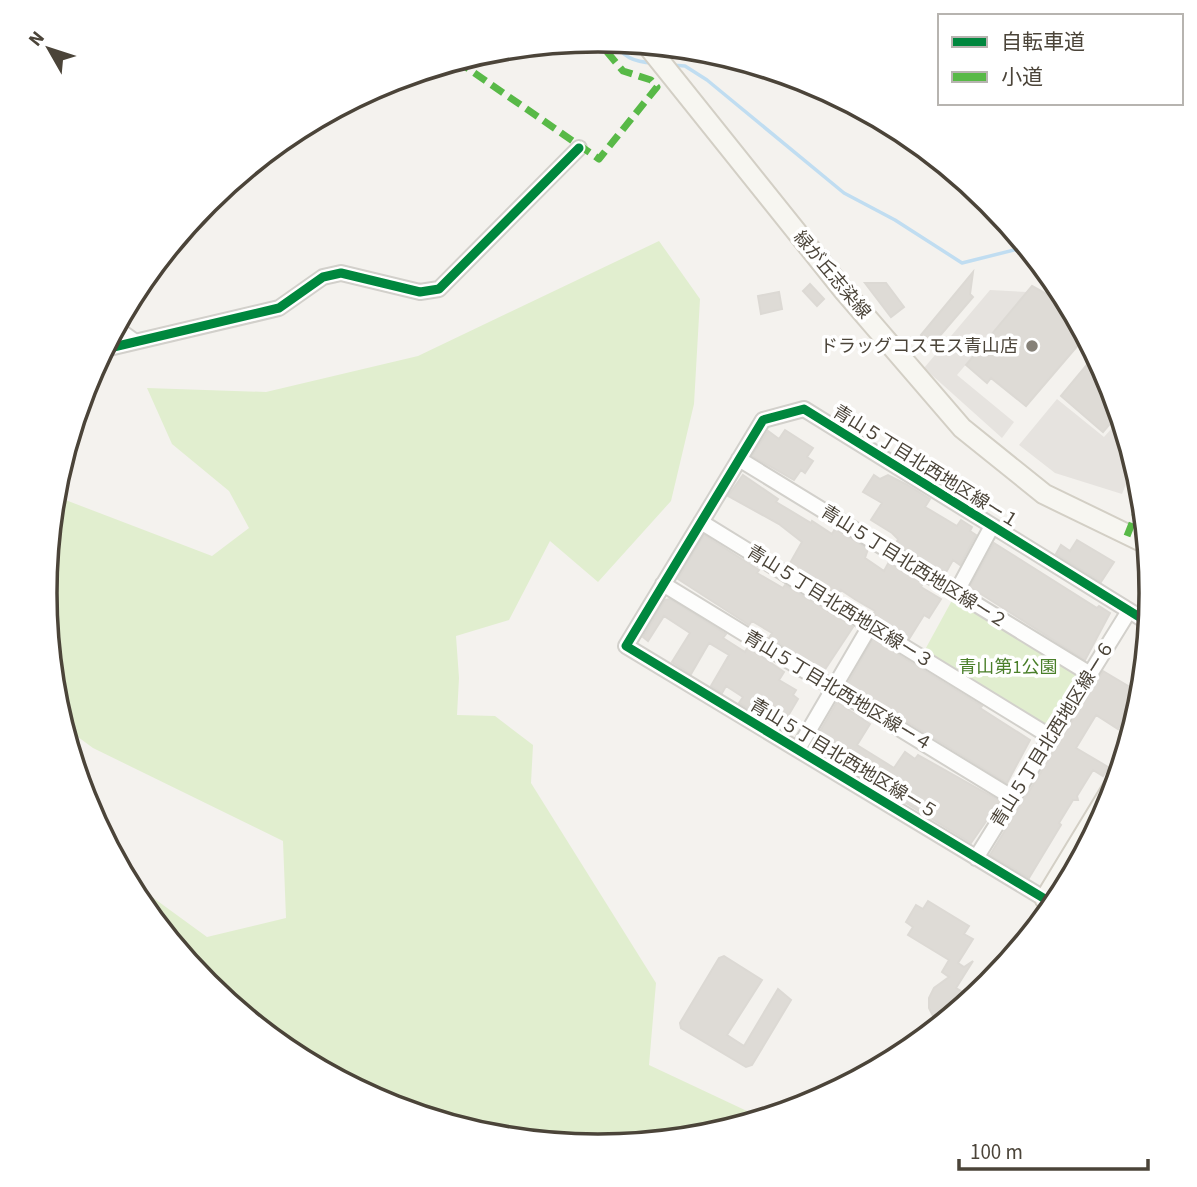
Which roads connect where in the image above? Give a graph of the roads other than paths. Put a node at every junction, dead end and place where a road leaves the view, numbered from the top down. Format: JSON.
{"nodes":[{"id":1,"x":656,"y":56,"type":"edge"},
{"id":2,"x":579,"y":148,"type":"dead end"},
{"id":3,"x":124,"y":333,"type":"edge"},
{"id":4,"x":134,"y":341,"type":"junction"},
{"id":5,"x":118,"y":346,"type":"edge"},
{"id":6,"x":739,"y":459,"type":"junction"},
{"id":7,"x":701,"y":522,"type":"junction"},
{"id":8,"x":992,"y":526,"type":"junction"},
{"id":9,"x":1136,"y":539,"type":"edge"},
{"id":10,"x":663,"y":584,"type":"junction"},
{"id":11,"x":956,"y":593,"type":"junction"},
{"id":12,"x":1129,"y":611,"type":"junction"},
{"id":13,"x":1139,"y":617,"type":"edge"},
{"id":14,"x":870,"y":626,"type":"junction"},
{"id":15,"x":626,"y":646,"type":"joint"},
{"id":16,"x":1090,"y":674,"type":"junction"},
{"id":17,"x":835,"y":689,"type":"junction"},
{"id":18,"x":1051,"y":737,"type":"junction"},
{"id":19,"x":798,"y":748,"type":"junction"},
{"id":20,"x":1013,"y":798,"type":"junction"},
{"id":21,"x":976,"y":858,"type":"junction"},
{"id":22,"x":1044,"y":899,"type":"edge"}],
"edges":[{"from":1,"to":9,"type":"street","name":"緑が丘志染線"},
{"from":2,"to":4,"type":"street"},
{"from":3,"to":4,"type":"street"},
{"from":4,"to":5,"type":"street"},
{"from":6,"to":7,"type":"street","name":"青山５丁目北西地区線ー１"},
{"from":6,"to":8,"type":"street","name":"青山５丁目北西地区線ー１"},
{"from":6,"to":11,"type":"street","name":"青山５丁目北西地区線ー２"},
{"from":7,"to":10,"type":"street","name":"青山５丁目北西地区線ー１"},
{"from":7,"to":14,"type":"street","name":"青山５丁目北西地区線ー３"},
{"from":8,"to":11,"type":"street"},
{"from":8,"to":12,"type":"street","name":"青山５丁目北西地区線ー１"},
{"from":10,"to":15,"type":"street","name":"青山５丁目北西地区線ー１"},
{"from":10,"to":17,"type":"street","name":"青山５丁目北西地区線ー４"},
{"from":11,"to":16,"type":"street","name":"青山５丁目北西地区線ー２"},
{"from":12,"to":13,"type":"street","name":"青山５丁目北西地区線ー１"},
{"from":12,"to":16,"type":"street","name":"青山５丁目北西地区線ー６"},
{"from":14,"to":17,"type":"street"},
{"from":14,"to":18,"type":"street","name":"青山５丁目北西地区線ー３"},
{"from":15,"to":19,"type":"street","name":"青山５丁目北西地区線ー５"},
{"from":16,"to":18,"type":"street","name":"青山５丁目北西地区線ー６"},
{"from":17,"to":19,"type":"street"},
{"from":17,"to":20,"type":"street","name":"青山５丁目北西地区線ー４"},
{"from":18,"to":20,"type":"street","name":"青山５丁目北西地区線ー６"},
{"from":19,"to":21,"type":"street","name":"青山５丁目北西地区線ー５"},
{"from":20,"to":21,"type":"street","name":"青山５丁目北西地区線ー６"},
{"from":21,"to":22,"type":"street","name":"青山５丁目北西地区線ー５"}]}
